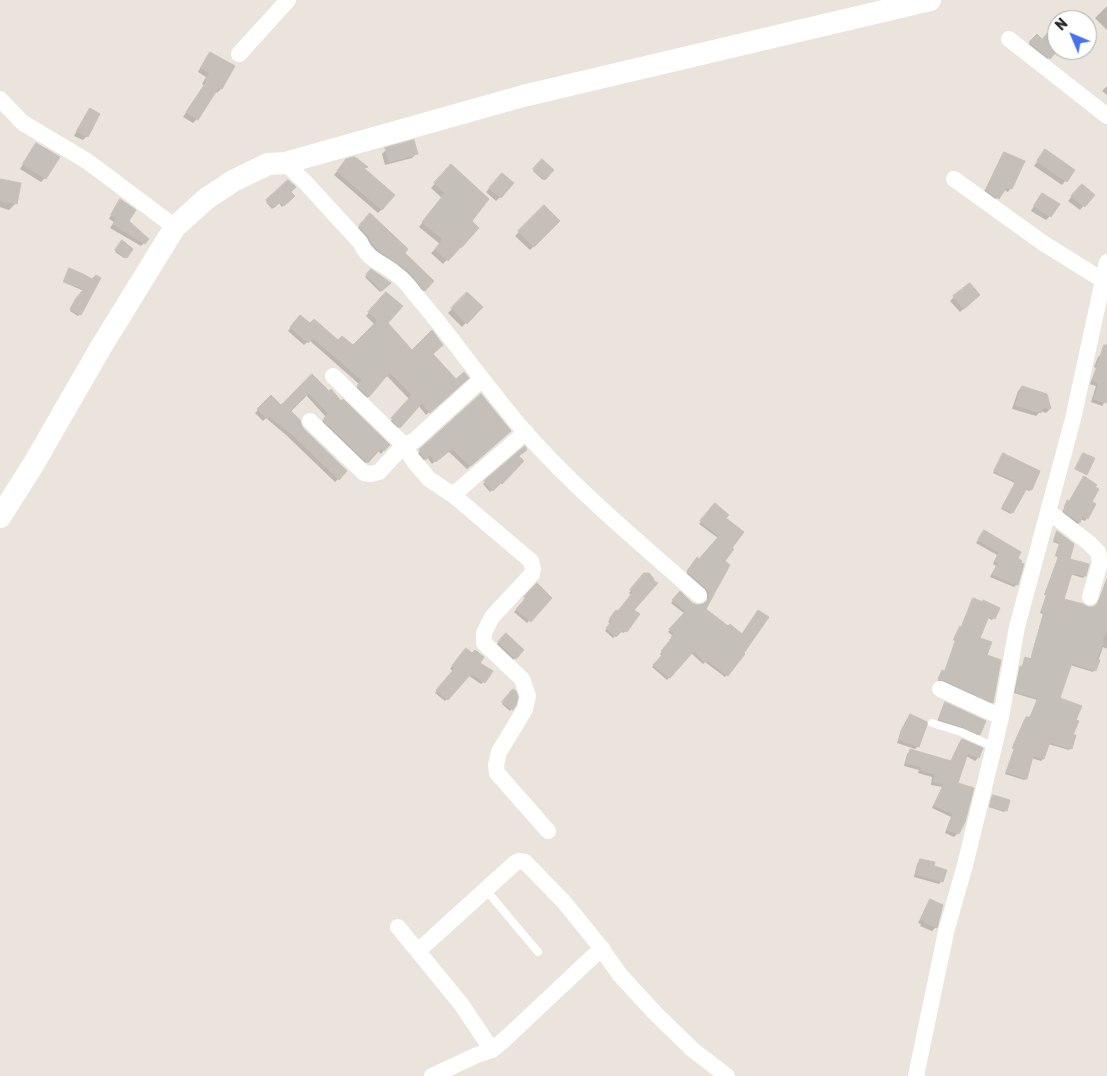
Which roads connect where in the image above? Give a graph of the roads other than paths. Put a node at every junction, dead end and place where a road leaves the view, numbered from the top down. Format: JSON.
{"nodes":[{"id":1,"x":288,"y":0,"type":"edge"},
{"id":2,"x":930,"y":0,"type":"edge"},
{"id":3,"x":1009,"y":39,"type":"dead end"},
{"id":4,"x":240,"y":54,"type":"dead end"},
{"id":5,"x":0,"y":99,"type":"edge"},
{"id":6,"x":1107,"y":116,"type":"edge"},
{"id":7,"x":285,"y":164,"type":"junction"},
{"id":8,"x":954,"y":179,"type":"dead end"},
{"id":9,"x":176,"y":227,"type":"junction"},
{"id":10,"x":1107,"y":262,"type":"edge"},
{"id":11,"x":1104,"y":291,"type":"edge"},
{"id":12,"x":333,"y":376,"type":"dead end"},
{"id":13,"x":482,"y":379,"type":"junction"},
{"id":14,"x":310,"y":421,"type":"dead end"},
{"id":15,"x":526,"y":432,"type":"junction"},
{"id":16,"x":404,"y":446,"type":"junction"},
{"id":17,"x":453,"y":495,"type":"junction"},
{"id":18,"x":1048,"y":512,"type":"junction"},
{"id":19,"x":0,"y":517,"type":"edge"},
{"id":20,"x":699,"y":595,"type":"dead end"},
{"id":21,"x":1090,"y":596,"type":"dead end"},
{"id":22,"x":940,"y":689,"type":"dead end"},
{"id":23,"x":1001,"y":717,"type":"junction"},
{"id":24,"x":932,"y":723,"type":"dead end"},
{"id":25,"x":994,"y":747,"type":"junction"},
{"id":26,"x":548,"y":831,"type":"dead end"},
{"id":27,"x":486,"y":890,"type":"junction"},
{"id":28,"x":398,"y":927,"type":"dead end"},
{"id":29,"x":602,"y":948,"type":"junction"},
{"id":30,"x":418,"y":951,"type":"junction"},
{"id":31,"x":538,"y":952,"type":"dead end"},
{"id":32,"x":492,"y":1050,"type":"junction"},
{"id":33,"x":432,"y":1076,"type":"edge"},
{"id":34,"x":727,"y":1076,"type":"edge"},
{"id":35,"x":916,"y":1076,"type":"edge"}],
"edges":[{"from":1,"to":4,"type":"street"},
{"from":2,"to":7,"type":"street"},
{"from":3,"to":6,"type":"street"},
{"from":5,"to":9,"type":"street"},
{"from":7,"to":9,"type":"street"},
{"from":7,"to":13,"type":"street"},
{"from":8,"to":11,"type":"street"},
{"from":9,"to":19,"type":"street"},
{"from":10,"to":11,"type":"street"},
{"from":11,"to":18,"type":"street"},
{"from":12,"to":16,"type":"street"},
{"from":13,"to":15,"type":"street"},
{"from":13,"to":16,"type":"street"},
{"from":14,"to":16,"type":"street"},
{"from":15,"to":17,"type":"street"},
{"from":15,"to":20,"type":"street"},
{"from":16,"to":17,"type":"street"},
{"from":17,"to":26,"type":"street"},
{"from":18,"to":21,"type":"street"},
{"from":18,"to":23,"type":"street"},
{"from":22,"to":23,"type":"street"},
{"from":23,"to":25,"type":"street"},
{"from":24,"to":25,"type":"lane"},
{"from":25,"to":35,"type":"street"},
{"from":27,"to":29,"type":"street"},
{"from":27,"to":30,"type":"street"},
{"from":27,"to":31,"type":"lane"},
{"from":28,"to":30,"type":"street"},
{"from":29,"to":32,"type":"street"},
{"from":29,"to":34,"type":"street"},
{"from":30,"to":32,"type":"street"},
{"from":32,"to":33,"type":"street"}]}
